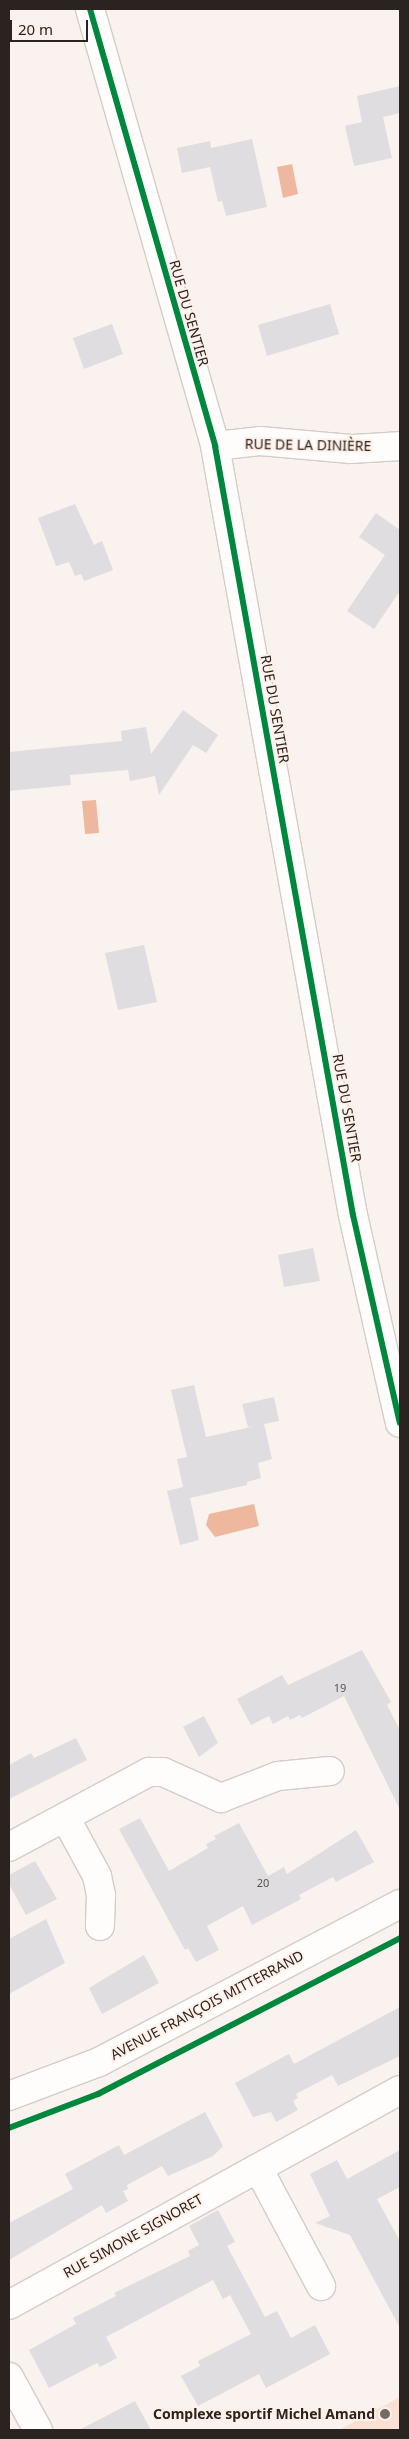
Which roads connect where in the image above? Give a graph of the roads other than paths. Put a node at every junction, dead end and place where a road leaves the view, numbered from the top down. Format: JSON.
{"nodes":[{"id":1,"x":90,"y":9,"type":"edge"},
{"id":2,"x":215,"y":446,"type":"junction"},
{"id":3,"x":400,"y":446,"type":"edge"},
{"id":4,"x":400,"y":1423,"type":"edge"},
{"id":5,"x":330,"y":1771,"type":"dead end"},
{"id":6,"x":65,"y":1816,"type":"junction"},
{"id":7,"x":9,"y":1847,"type":"edge"},
{"id":8,"x":399,"y":1907,"type":"edge"},
{"id":9,"x":100,"y":1926,"type":"dead end"},
{"id":10,"x":400,"y":2090,"type":"edge"},
{"id":11,"x":9,"y":2096,"type":"edge"},
{"id":12,"x":258,"y":2168,"type":"junction"},
{"id":13,"x":321,"y":2286,"type":"dead end"},
{"id":14,"x":9,"y":2305,"type":"edge"},
{"id":15,"x":9,"y":2377,"type":"edge"},
{"id":16,"x":38,"y":2430,"type":"edge"}],
"edges":[{"from":1,"to":2,"type":"street","name":"RUE DU SENTIER"},
{"from":2,"to":3,"type":"street","name":"RUE DE LA DINIÈRE"},
{"from":2,"to":4,"type":"street","name":"RUE DU SENTIER"},
{"from":5,"to":6,"type":"street"},
{"from":6,"to":7,"type":"street"},
{"from":6,"to":9,"type":"street"},
{"from":8,"to":11,"type":"street","name":"AVENUE FRANÇOIS MITTERRAND"},
{"from":10,"to":12,"type":"street","name":"RUE SIMONE SIGNORET"},
{"from":12,"to":13,"type":"street"},
{"from":12,"to":14,"type":"street","name":"RUE SIMONE SIGNORET"},
{"from":15,"to":16,"type":"street"}]}
